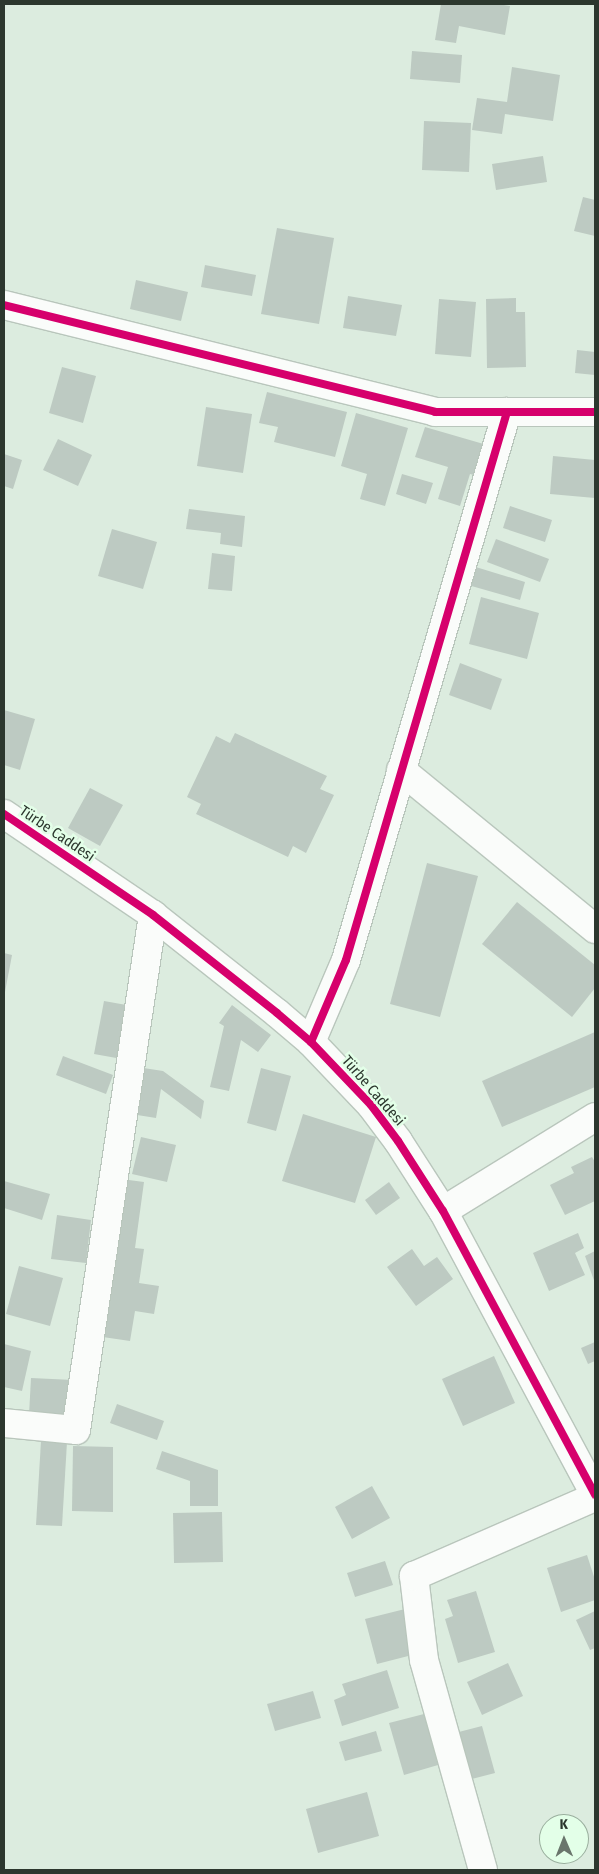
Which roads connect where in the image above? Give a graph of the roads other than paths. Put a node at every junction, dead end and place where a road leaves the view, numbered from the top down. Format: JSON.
{"nodes":[{"id":1,"x":4,"y":305,"type":"edge"},
{"id":2,"x":507,"y":412,"type":"junction"},
{"id":3,"x":595,"y":412,"type":"edge"},
{"id":4,"x":401,"y":770,"type":"junction"},
{"id":5,"x":4,"y":814,"type":"edge"},
{"id":6,"x":153,"y":915,"type":"junction"},
{"id":7,"x":595,"y":929,"type":"edge"},
{"id":8,"x":310,"y":1042,"type":"junction"},
{"id":9,"x":595,"y":1117,"type":"edge"},
{"id":10,"x":443,"y":1211,"type":"junction"},
{"id":11,"x":4,"y":1423,"type":"edge"},
{"id":12,"x":595,"y":1496,"type":"edge"},
{"id":13,"x":483,"y":1870,"type":"edge"}],
"edges":[{"from":1,"to":2,"type":"street"},
{"from":2,"to":3,"type":"street"},
{"from":2,"to":4,"type":"street"},
{"from":4,"to":7,"type":"street"},
{"from":4,"to":8,"type":"street"},
{"from":5,"to":6,"type":"street","name":"Türbe Caddesi"},
{"from":6,"to":8,"type":"street","name":"Türbe Caddesi"},
{"from":6,"to":11,"type":"street"},
{"from":8,"to":10,"type":"street","name":"Türbe Caddesi"},
{"from":9,"to":10,"type":"street"},
{"from":10,"to":12,"type":"street","name":"Türbe Caddesi"},
{"from":12,"to":13,"type":"street"}]}
